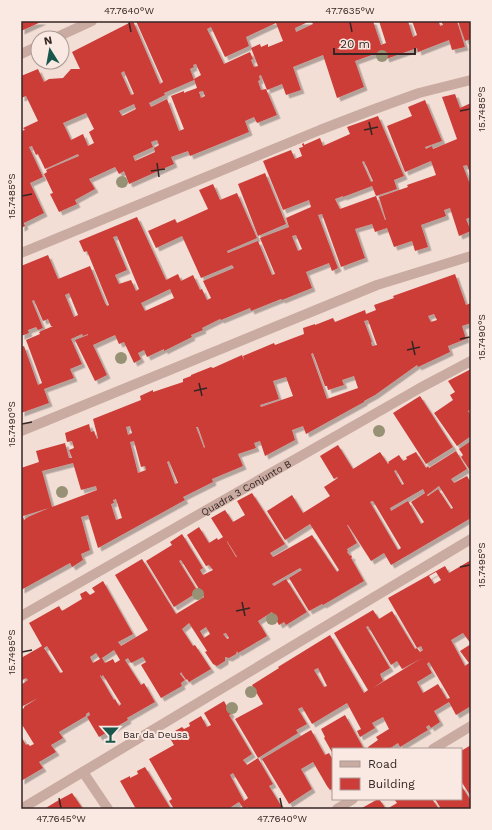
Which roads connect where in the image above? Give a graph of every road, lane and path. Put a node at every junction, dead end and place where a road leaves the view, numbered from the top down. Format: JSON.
{"nodes":[{"id":1,"x":92,"y":21,"type":"edge"},
{"id":2,"x":70,"y":31,"type":"edge"},
{"id":3,"x":471,"y":80,"type":"edge"},
{"id":4,"x":21,"y":253,"type":"edge"},
{"id":5,"x":471,"y":256,"type":"edge"},
{"id":6,"x":471,"y":361,"type":"edge"},
{"id":7,"x":21,"y":431,"type":"edge"},
{"id":8,"x":471,"y":539,"type":"edge"},
{"id":9,"x":21,"y":616,"type":"edge"},
{"id":10,"x":471,"y":726,"type":"edge"},
{"id":11,"x":436,"y":748,"type":"edge"},
{"id":12,"x":83,"y":772,"type":"junction"},
{"id":13,"x":351,"y":800,"type":"edge"},
{"id":14,"x":21,"y":809,"type":"edge"},
{"id":15,"x":108,"y":809,"type":"edge"},
{"id":16,"x":337,"y":809,"type":"edge"}],
"edges":[{"from":1,"to":2,"type":"street"},
{"from":3,"to":4,"type":"street"},
{"from":5,"to":7,"type":"street"},
{"from":6,"to":9,"type":"street","name":"Quadra 3 Conjunto B"},
{"from":8,"to":12,"type":"street"},
{"from":10,"to":11,"type":"street"},
{"from":12,"to":14,"type":"street"},
{"from":12,"to":15,"type":"street"},
{"from":13,"to":16,"type":"street"}]}
